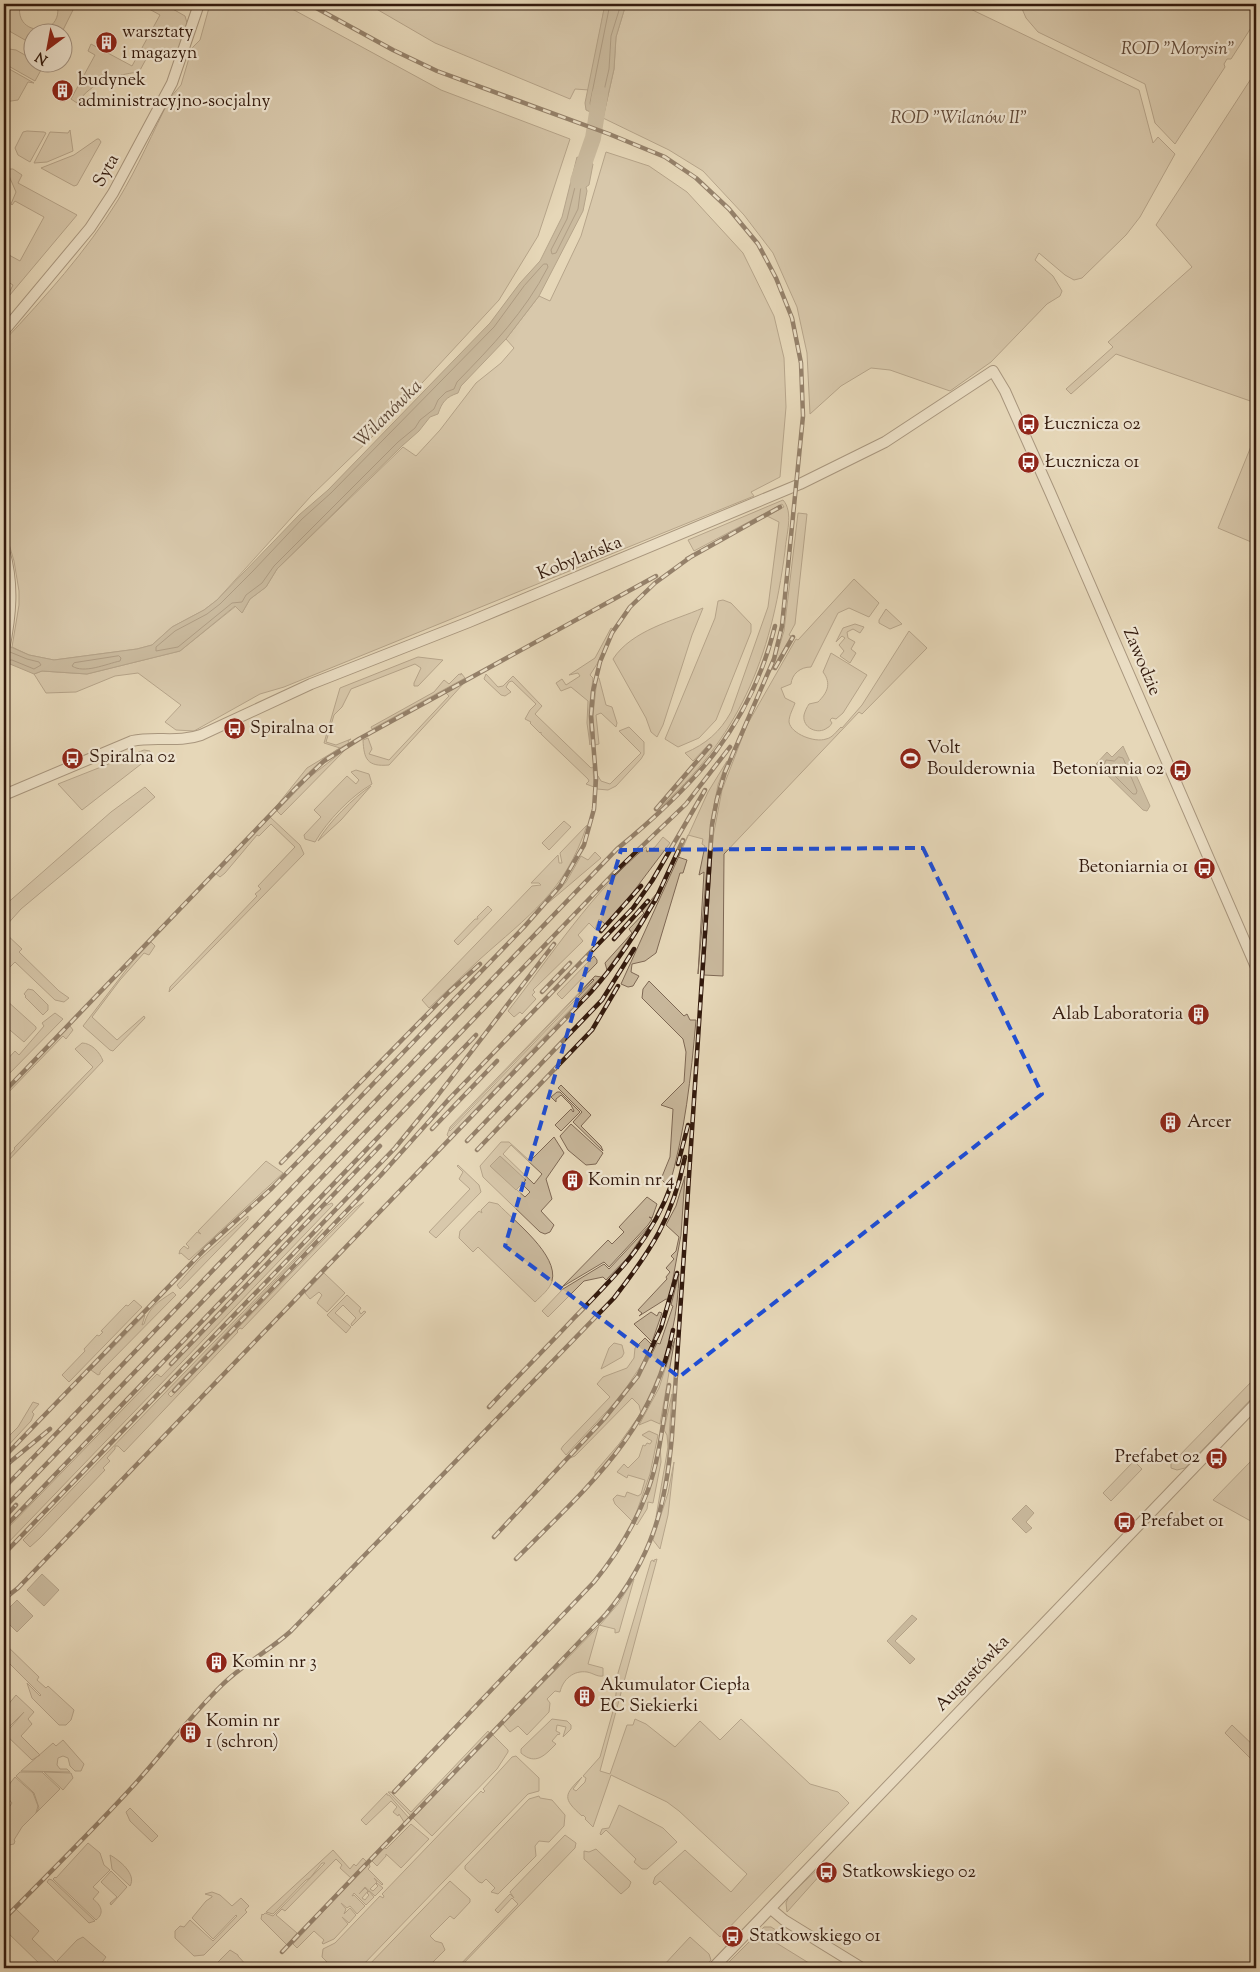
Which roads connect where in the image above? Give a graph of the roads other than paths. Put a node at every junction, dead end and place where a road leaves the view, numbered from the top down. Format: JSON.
{"nodes":[{"id":1,"x":199,"y":4,"type":"edge"},
{"id":2,"x":4,"y":331,"type":"edge"},
{"id":3,"x":994,"y":371,"type":"joint"},
{"id":4,"x":4,"y":550,"type":"edge"},
{"id":5,"x":5,"y":645,"type":"edge"},
{"id":6,"x":4,"y":795,"type":"edge"},
{"id":7,"x":1256,"y":967,"type":"edge"},
{"id":8,"x":1256,"y":1403,"type":"edge"},
{"id":9,"x":770,"y":1909,"type":"junction"},
{"id":10,"x":713,"y":1968,"type":"edge"},
{"id":11,"x":862,"y":1968,"type":"edge"}],
"edges":[{"from":1,"to":2,"type":"street","name":"Syta"},
{"from":3,"to":6,"type":"street","name":"Kobylańska"},
{"from":3,"to":7,"type":"street","name":"Zawodzie"},
{"from":4,"to":5,"type":"street"},
{"from":8,"to":9,"type":"street","name":"Augustówka"},
{"from":9,"to":10,"type":"street","name":"Augustówka"},
{"from":9,"to":11,"type":"street"}]}
